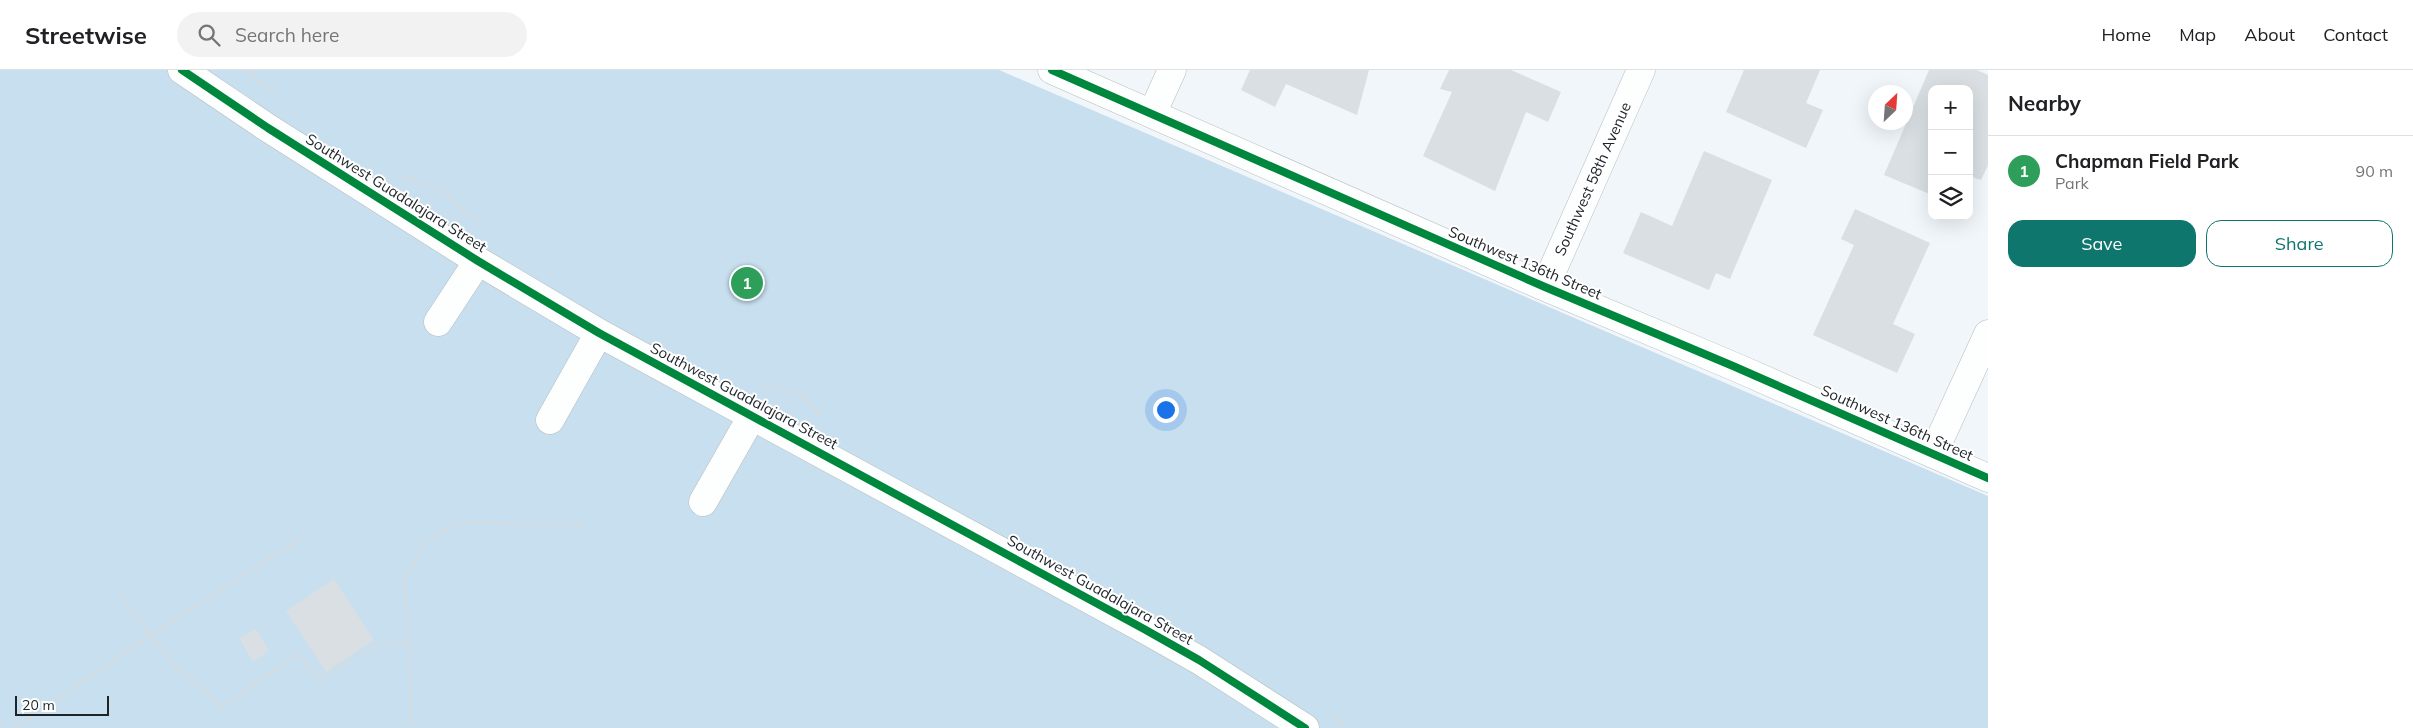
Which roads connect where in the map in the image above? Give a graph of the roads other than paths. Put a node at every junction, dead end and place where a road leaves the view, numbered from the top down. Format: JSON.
{"nodes":[{"id":1,"x":182,"y":70,"type":"edge"},
{"id":2,"x":1052,"y":70,"type":"edge"},
{"id":3,"x":1172,"y":70,"type":"edge"},
{"id":4,"x":1641,"y":70,"type":"edge"},
{"id":5,"x":1152,"y":114,"type":"junction"},
{"id":6,"x":478,"y":262,"type":"junction"},
{"id":7,"x":1545,"y":288,"type":"junction"},
{"id":8,"x":438,"y":322,"type":"dead end"},
{"id":9,"x":599,"y":333,"type":"junction"},
{"id":10,"x":1988,"y":334,"type":"edge"},
{"id":11,"x":752,"y":416,"type":"junction"},
{"id":12,"x":550,"y":420,"type":"dead end"},
{"id":13,"x":1933,"y":454,"type":"junction"},
{"id":14,"x":1988,"y":478,"type":"edge"},
{"id":15,"x":703,"y":502,"type":"dead end"},
{"id":16,"x":1305,"y":728,"type":"edge"}],
"edges":[{"from":1,"to":6,"type":"street","name":"Southwest Guadalajara Street"},
{"from":2,"to":5,"type":"street","name":"Southwest 136th Street"},
{"from":3,"to":5,"type":"street"},
{"from":4,"to":7,"type":"street","name":"Southwest 58th Avenue"},
{"from":5,"to":7,"type":"street","name":"Southwest 136th Street"},
{"from":6,"to":8,"type":"street"},
{"from":6,"to":9,"type":"street","name":"Southwest Guadalajara Street"},
{"from":7,"to":13,"type":"street","name":"Southwest 136th Street"},
{"from":9,"to":11,"type":"street","name":"Southwest Guadalajara Street"},
{"from":9,"to":12,"type":"street"},
{"from":10,"to":13,"type":"street"},
{"from":11,"to":15,"type":"street"},
{"from":11,"to":16,"type":"street","name":"Southwest Guadalajara Street"},
{"from":13,"to":14,"type":"street","name":"Southwest 136th Street"}]}
